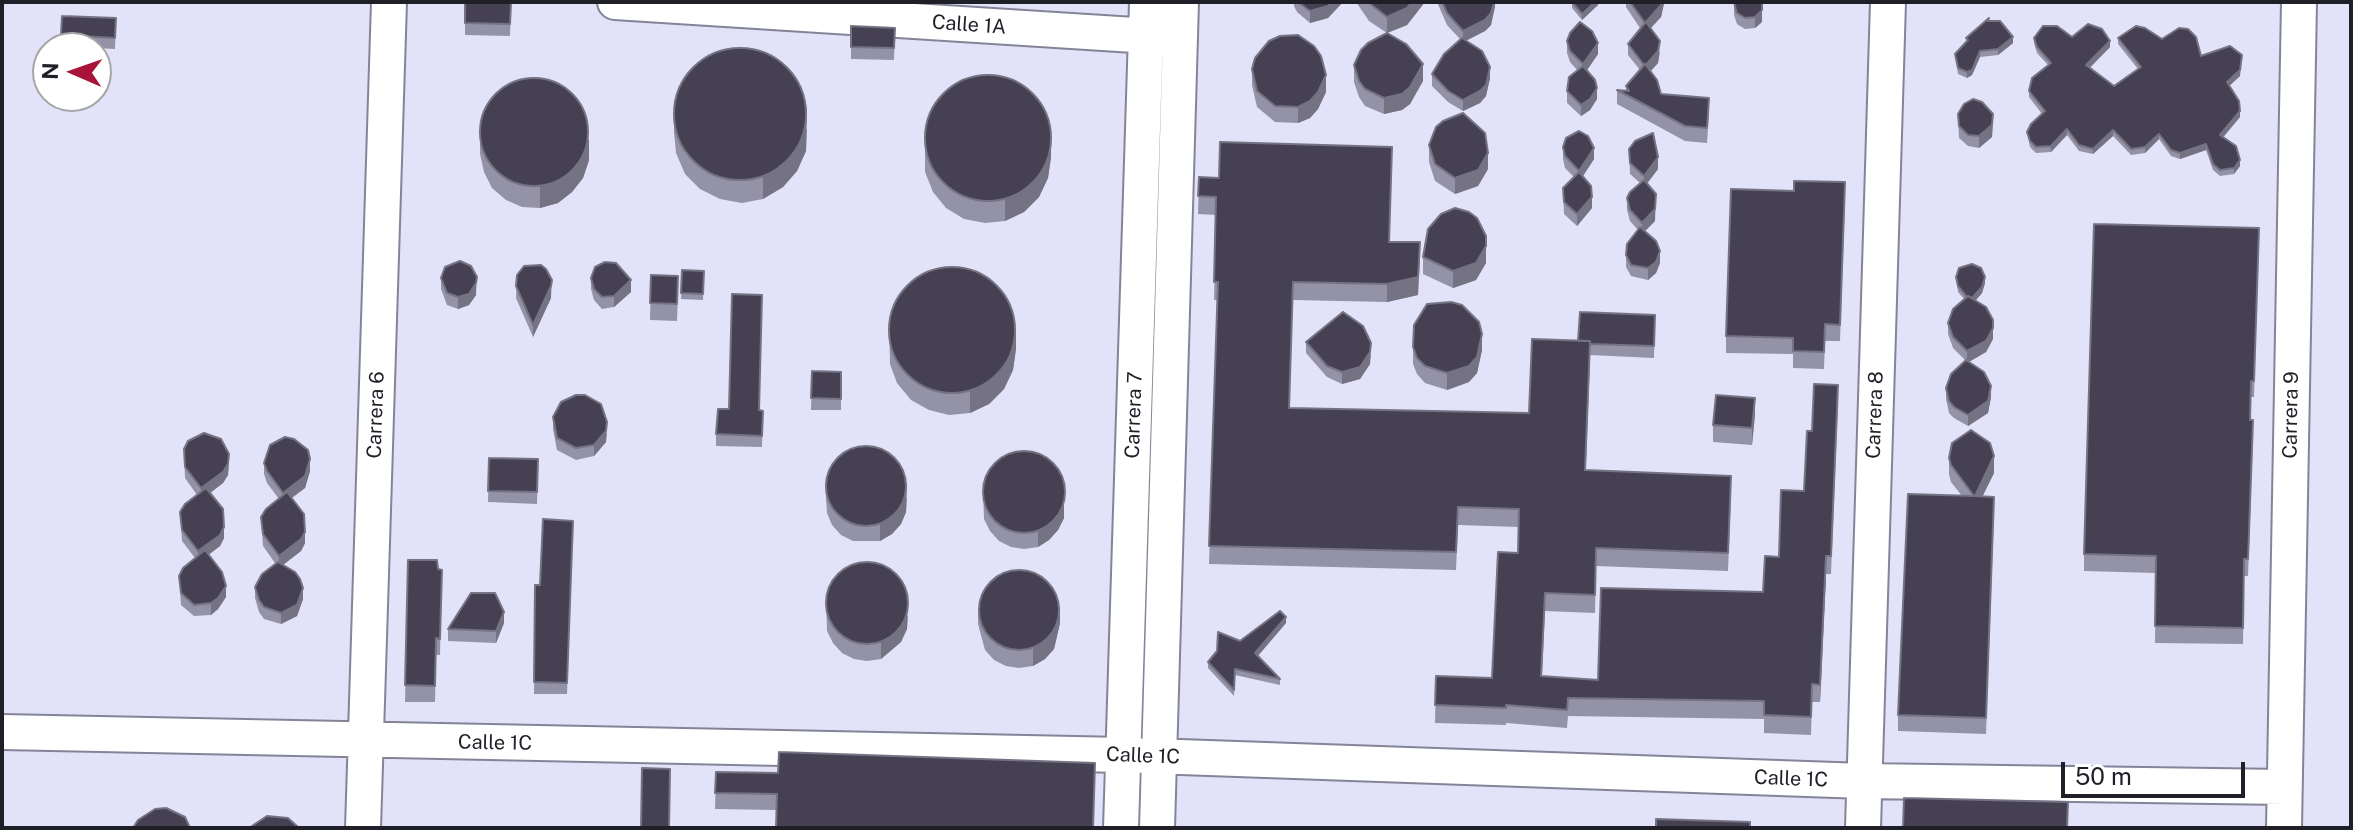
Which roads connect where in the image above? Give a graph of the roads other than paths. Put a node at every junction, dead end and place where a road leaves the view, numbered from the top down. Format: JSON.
{"nodes":[{"id":1,"x":389,"y":2,"type":"edge"},
{"id":2,"x":615,"y":2,"type":"edge"},
{"id":3,"x":1147,"y":2,"type":"edge"},
{"id":4,"x":1181,"y":2,"type":"edge"},
{"id":5,"x":1888,"y":2,"type":"edge"},
{"id":6,"x":2299,"y":2,"type":"edge"},
{"id":7,"x":1145,"y":36,"type":"junction"},
{"id":8,"x":1180,"y":37,"type":"junction"},
{"id":9,"x":2,"y":732,"type":"edge"},
{"id":10,"x":365,"y":740,"type":"junction"},
{"id":11,"x":1123,"y":755,"type":"junction"},
{"id":12,"x":1159,"y":757,"type":"junction"},
{"id":13,"x":1864,"y":781,"type":"junction"},
{"id":14,"x":2284,"y":787,"type":"junction"},
{"id":15,"x":363,"y":828,"type":"edge"},
{"id":16,"x":1121,"y":828,"type":"edge"},
{"id":17,"x":1157,"y":828,"type":"edge"},
{"id":18,"x":1863,"y":828,"type":"edge"},
{"id":19,"x":2284,"y":828,"type":"edge"}],
"edges":[{"from":1,"to":10,"type":"street","name":"Carrera 6"},
{"from":2,"to":7,"type":"street","name":"Calle 1A"},
{"from":3,"to":7,"type":"street","name":"Carrera 7"},
{"from":4,"to":8,"type":"street","name":"Carrera 7"},
{"from":5,"to":13,"type":"street","name":"Carrera 8"},
{"from":6,"to":14,"type":"street","name":"Carrera 9"},
{"from":7,"to":8,"type":"street","name":"Calle 1A"},
{"from":7,"to":11,"type":"street","name":"Carrera 7"},
{"from":8,"to":12,"type":"street","name":"Carrera 7"},
{"from":9,"to":10,"type":"street","name":"Calle 1C"},
{"from":10,"to":11,"type":"street","name":"Calle 1C"},
{"from":10,"to":15,"type":"street","name":"Carrera 6"},
{"from":11,"to":12,"type":"street","name":"Calle 1C"},
{"from":11,"to":16,"type":"street","name":"Carrera 7"},
{"from":12,"to":13,"type":"street","name":"Calle 1C"},
{"from":12,"to":17,"type":"street","name":"Carrera 7"},
{"from":13,"to":14,"type":"street","name":"Calle 1C"},
{"from":13,"to":18,"type":"street","name":"Carrera 8"},
{"from":14,"to":19,"type":"street","name":"Carrera 9"}]}
